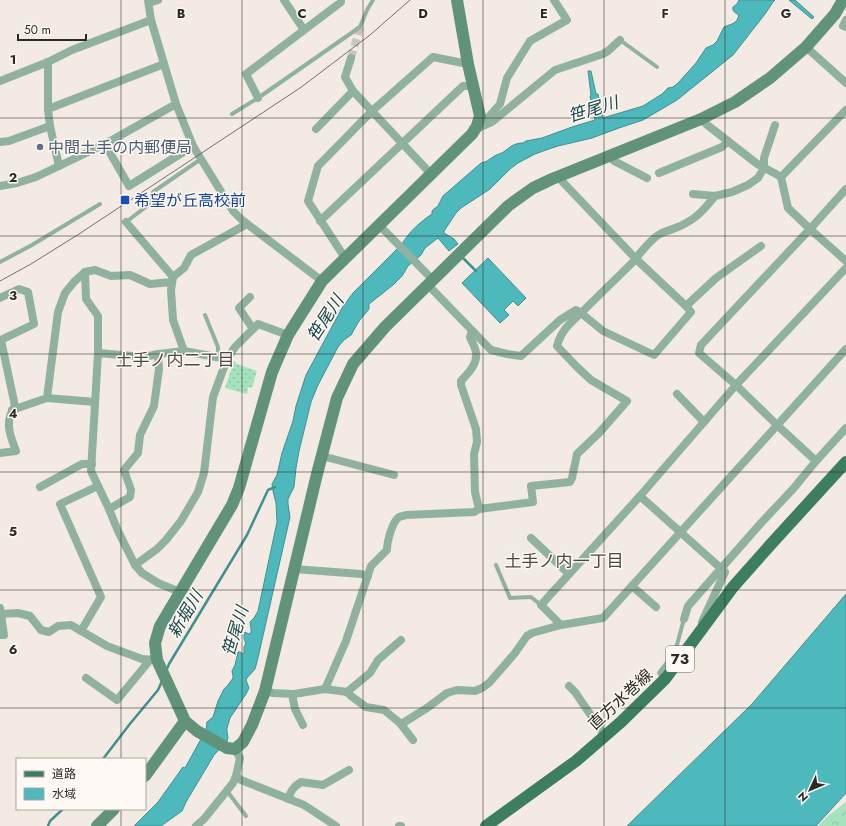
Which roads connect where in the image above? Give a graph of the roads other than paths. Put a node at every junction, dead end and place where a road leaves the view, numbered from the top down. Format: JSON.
{"nodes":[{"id":1,"x":158,"y":0,"type":"edge"},
{"id":2,"x":284,"y":0,"type":"edge"},
{"id":3,"x":341,"y":0,"type":"edge"},
{"id":4,"x":373,"y":0,"type":"edge"},
{"id":5,"x":457,"y":0,"type":"edge"},
{"id":6,"x":554,"y":0,"type":"edge"},
{"id":7,"x":843,"y":0,"type":"edge"},
{"id":8,"x":148,"y":2,"type":"edge"},
{"id":9,"x":151,"y":20,"type":"junction"},
{"id":10,"x":846,"y":20,"type":"edge"},
{"id":11,"x":846,"y":28,"type":"edge"},
{"id":12,"x":304,"y":30,"type":"junction"},
{"id":13,"x":620,"y":40,"type":"joint"},
{"id":14,"x":806,"y":47,"type":"junction"},
{"id":15,"x":351,"y":58,"type":"tunnel mouth"},
{"id":16,"x":48,"y":62,"type":"junction"},
{"id":17,"x":164,"y":64,"type":"junction"},
{"id":18,"x":468,"y":64,"type":"junction"},
{"id":19,"x":657,"y":67,"type":"dead end"},
{"id":20,"x":0,"y":80,"type":"edge"},
{"id":21,"x":846,"y":83,"type":"edge"},
{"id":22,"x":474,"y":86,"type":"junction"},
{"id":23,"x":353,"y":91,"type":"junction"},
{"id":24,"x":258,"y":98,"type":"junction"},
{"id":25,"x":176,"y":104,"type":"junction"},
{"id":26,"x":48,"y":109,"type":"junction"},
{"id":27,"x":846,"y":110,"type":"edge"},
{"id":28,"x":372,"y":111,"type":"junction"},
{"id":29,"x":232,"y":114,"type":"dead end"},
{"id":30,"x":701,"y":119,"type":"junction"},
{"id":31,"x":775,"y":125,"type":"dead end"},
{"id":32,"x":50,"y":126,"type":"junction"},
{"id":33,"x":316,"y":129,"type":"dead end"},
{"id":34,"x":476,"y":131,"type":"junction"},
{"id":35,"x":728,"y":141,"type":"junction"},
{"id":36,"x":0,"y":142,"type":"edge"},
{"id":37,"x":402,"y":143,"type":"junction"},
{"id":38,"x":105,"y":144,"type":"junction"},
{"id":39,"x":193,"y":146,"type":"junction"},
{"id":40,"x":611,"y":155,"type":"junction"},
{"id":41,"x":201,"y":159,"type":"junction"},
{"id":42,"x":58,"y":166,"type":"junction"},
{"id":43,"x":764,"y":168,"type":"junction"},
{"id":44,"x":659,"y":173,"type":"dead end"},
{"id":45,"x":431,"y":174,"type":"junction"},
{"id":46,"x":558,"y":177,"type":"junction"},
{"id":47,"x":781,"y":177,"type":"junction"},
{"id":48,"x":647,"y":178,"type":"dead end"},
{"id":49,"x":0,"y":186,"type":"edge"},
{"id":50,"x":846,"y":189,"type":"edge"},
{"id":51,"x":693,"y":194,"type":"dead end"},
{"id":52,"x":715,"y":196,"type":"junction"},
{"id":53,"x":100,"y":204,"type":"dead end"},
{"id":54,"x":320,"y":221,"type":"junction"},
{"id":55,"x":126,"y":222,"type":"joint"},
{"id":56,"x":247,"y":224,"type":"junction"},
{"id":57,"x":381,"y":227,"type":"junction"},
{"id":58,"x":810,"y":229,"type":"junction"},
{"id":59,"x":760,"y":246,"type":"dead end"},
{"id":60,"x":345,"y":258,"type":"junction"},
{"id":61,"x":636,"y":259,"type":"junction"},
{"id":62,"x":846,"y":261,"type":"edge"},
{"id":63,"x":0,"y":262,"type":"edge"},
{"id":64,"x":846,"y":268,"type":"edge"},
{"id":65,"x":85,"y":272,"type":"junction"},
{"id":66,"x":429,"y":279,"type":"junction"},
{"id":67,"x":173,"y":280,"type":"junction"},
{"id":68,"x":322,"y":281,"type":"junction"},
{"id":69,"x":250,"y":297,"type":"dead end"},
{"id":70,"x":0,"y":298,"type":"edge"},
{"id":71,"x":686,"y":306,"type":"junction"},
{"id":72,"x":581,"y":313,"type":"junction"},
{"id":73,"x":205,"y":315,"type":"dead end"},
{"id":74,"x":253,"y":328,"type":"junction"},
{"id":75,"x":472,"y":331,"type":"junction"},
{"id":76,"x":288,"y":335,"type":"junction"},
{"id":77,"x":846,"y":349,"type":"edge"},
{"id":78,"x":184,"y":351,"type":"junction"},
{"id":79,"x":98,"y":353,"type":"junction"},
{"id":80,"x":158,"y":354,"type":"junction"},
{"id":81,"x":222,"y":358,"type":"junction"},
{"id":82,"x":736,"y":385,"type":"junction"},
{"id":83,"x":677,"y":394,"type":"dead end"},
{"id":84,"x":47,"y":398,"type":"junction"},
{"id":85,"x":95,"y":402,"type":"junction"},
{"id":86,"x":12,"y":410,"type":"junction"},
{"id":87,"x":704,"y":422,"type":"junction"},
{"id":88,"x":776,"y":425,"type":"junction"},
{"id":89,"x":846,"y":428,"type":"edge"},
{"id":90,"x":0,"y":453,"type":"edge"},
{"id":91,"x":322,"y":456,"type":"junction"},
{"id":92,"x":816,"y":461,"type":"junction"},
{"id":93,"x":846,"y":462,"type":"edge"},
{"id":94,"x":92,"y":464,"type":"junction"},
{"id":95,"x":394,"y":475,"type":"dead end"},
{"id":96,"x":98,"y":486,"type":"junction"},
{"id":97,"x":40,"y":487,"type":"dead end"},
{"id":98,"x":640,"y":496,"type":"junction"},
{"id":99,"x":109,"y":509,"type":"junction"},
{"id":100,"x":479,"y":509,"type":"junction"},
{"id":101,"x":680,"y":532,"type":"junction"},
{"id":102,"x":531,"y":538,"type":"dead end"},
{"id":103,"x":135,"y":564,"type":"junction"},
{"id":104,"x":496,"y":565,"type":"dead end"},
{"id":105,"x":721,"y":568,"type":"junction"},
{"id":106,"x":294,"y":569,"type":"junction"},
{"id":107,"x":570,"y":574,"type":"junction"},
{"id":108,"x":368,"y":576,"type":"junction"},
{"id":109,"x":632,"y":586,"type":"junction"},
{"id":110,"x":180,"y":592,"type":"junction"},
{"id":111,"x":541,"y":604,"type":"junction"},
{"id":112,"x":656,"y":607,"type":"dead end"},
{"id":113,"x":1,"y":611,"type":"edge"},
{"id":114,"x":684,"y":619,"type":"joint"},
{"id":115,"x":561,"y":625,"type":"junction"},
{"id":116,"x":81,"y":631,"type":"junction"},
{"id":117,"x":0,"y":636,"type":"edge"},
{"id":118,"x":401,"y":640,"type":"dead end"},
{"id":119,"x":694,"y":641,"type":"junction"},
{"id":120,"x":153,"y":660,"type":"junction"},
{"id":121,"x":86,"y":678,"type":"dead end"},
{"id":122,"x":665,"y":680,"type":"junction"},
{"id":123,"x":569,"y":686,"type":"dead end"},
{"id":124,"x":325,"y":689,"type":"junction"},
{"id":125,"x":265,"y":690,"type":"junction"},
{"id":126,"x":347,"y":692,"type":"junction"},
{"id":127,"x":292,"y":694,"type":"junction"},
{"id":128,"x":185,"y":721,"type":"junction"},
{"id":129,"x":400,"y":723,"type":"junction"},
{"id":130,"x":303,"y":725,"type":"dead end"},
{"id":131,"x":605,"y":736,"type":"junction"},
{"id":132,"x":413,"y":740,"type":"dead end"},
{"id":133,"x":231,"y":749,"type":"junction"},
{"id":134,"x":349,"y":770,"type":"dead end"},
{"id":135,"x":146,"y":775,"type":"edge"},
{"id":136,"x":236,"y":776,"type":"junction"},
{"id":137,"x":227,"y":791,"type":"junction"},
{"id":138,"x":288,"y":799,"type":"junction"},
{"id":139,"x":113,"y":810,"type":"edge"},
{"id":140,"x":246,"y":816,"type":"dead end"},
{"id":141,"x":97,"y":826,"type":"edge"},
{"id":142,"x":196,"y":826,"type":"edge"},
{"id":143,"x":336,"y":826,"type":"edge"},
{"id":144,"x":486,"y":826,"type":"edge"}],
"edges":[{"from":1,"to":8,"type":"street"},
{"from":2,"to":12,"type":"street"},
{"from":3,"to":12,"type":"street"},
{"from":4,"to":24,"type":"lane"},
{"from":5,"to":18,"type":"street"},
{"from":6,"to":34,"type":"street"},
{"from":7,"to":14,"type":"street"},
{"from":8,"to":9,"type":"street"},
{"from":9,"to":16,"type":"street"},
{"from":9,"to":17,"type":"street"},
{"from":10,"to":11,"type":"street"},
{"from":12,"to":24,"type":"street"},
{"from":13,"to":19,"type":"lane"},
{"from":13,"to":34,"type":"street"},
{"from":14,"to":21,"type":"street"},
{"from":14,"to":30,"type":"street"},
{"from":15,"to":23,"type":"street"},
{"from":16,"to":20,"type":"street"},
{"from":16,"to":26,"type":"street"},
{"from":17,"to":25,"type":"street"},
{"from":17,"to":26,"type":"street"},
{"from":18,"to":22,"type":"street"},
{"from":18,"to":28,"type":"street"},
{"from":22,"to":34,"type":"street"},
{"from":22,"to":37,"type":"street"},
{"from":23,"to":28,"type":"street"},
{"from":23,"to":33,"type":"street"},
{"from":24,"to":29,"type":"lane"},
{"from":25,"to":38,"type":"street"},
{"from":25,"to":39,"type":"street"},
{"from":26,"to":32,"type":"street"},
{"from":27,"to":47,"type":"street"},
{"from":28,"to":37,"type":"street"},
{"from":28,"to":54,"type":"street"},
{"from":30,"to":35,"type":"street"},
{"from":30,"to":40,"type":"street"},
{"from":31,"to":43,"type":"street"},
{"from":32,"to":36,"type":"street"},
{"from":32,"to":42,"type":"street"},
{"from":34,"to":45,"type":"street"},
{"from":35,"to":43,"type":"street"},
{"from":35,"to":44,"type":"street"},
{"from":37,"to":45,"type":"street"},
{"from":37,"to":54,"type":"street"},
{"from":38,"to":39,"type":"street"},
{"from":38,"to":42,"type":"street"},
{"from":39,"to":41,"type":"street"},
{"from":40,"to":46,"type":"street"},
{"from":40,"to":48,"type":"street"},
{"from":41,"to":55,"type":"lane"},
{"from":41,"to":56,"type":"street"},
{"from":42,"to":49,"type":"street"},
{"from":43,"to":47,"type":"street"},
{"from":43,"to":52,"type":"street"},
{"from":45,"to":57,"type":"street"},
{"from":46,"to":61,"type":"street"},
{"from":46,"to":66,"type":"street"},
{"from":47,"to":58,"type":"street"},
{"from":50,"to":58,"type":"street"},
{"from":51,"to":52,"type":"street"},
{"from":52,"to":61,"type":"street"},
{"from":53,"to":63,"type":"lane"},
{"from":54,"to":60,"type":"street"},
{"from":55,"to":67,"type":"street"},
{"from":56,"to":67,"type":"street"},
{"from":56,"to":68,"type":"street"},
{"from":57,"to":60,"type":"street"},
{"from":57,"to":66,"type":"street"},
{"from":58,"to":62,"type":"street"},
{"from":58,"to":82,"type":"street"},
{"from":59,"to":71,"type":"street"},
{"from":60,"to":68,"type":"street"},
{"from":61,"to":71,"type":"street"},
{"from":61,"to":72,"type":"street"},
{"from":64,"to":82,"type":"street"},
{"from":65,"to":67,"type":"street"},
{"from":65,"to":79,"type":"street"},
{"from":65,"to":84,"type":"street"},
{"from":66,"to":75,"type":"street"},
{"from":66,"to":91,"type":"street"},
{"from":67,"to":78,"type":"street"},
{"from":68,"to":76,"type":"street"},
{"from":69,"to":74,"type":"street"},
{"from":70,"to":86,"type":"street"},
{"from":71,"to":72,"type":"street"},
{"from":72,"to":75,"type":"street"},
{"from":72,"to":100,"type":"street"},
{"from":73,"to":81,"type":"lane"},
{"from":74,"to":76,"type":"street"},
{"from":74,"to":81,"type":"street"},
{"from":75,"to":100,"type":"street"},
{"from":76,"to":110,"type":"street"},
{"from":77,"to":88,"type":"street"},
{"from":78,"to":80,"type":"street"},
{"from":78,"to":81,"type":"street"},
{"from":79,"to":80,"type":"street"},
{"from":79,"to":85,"type":"street"},
{"from":80,"to":99,"type":"street"},
{"from":81,"to":103,"type":"street"},
{"from":82,"to":87,"type":"street"},
{"from":82,"to":88,"type":"street"},
{"from":83,"to":87,"type":"street"},
{"from":84,"to":85,"type":"street"},
{"from":84,"to":86,"type":"street"},
{"from":85,"to":94,"type":"street"},
{"from":86,"to":90,"type":"street"},
{"from":87,"to":98,"type":"street"},
{"from":88,"to":92,"type":"street"},
{"from":88,"to":101,"type":"street"},
{"from":89,"to":92,"type":"street"},
{"from":91,"to":95,"type":"street"},
{"from":91,"to":106,"type":"street"},
{"from":92,"to":105,"type":"street"},
{"from":93,"to":119,"type":"main road","name":"直方水巻線","number":"73"},
{"from":94,"to":96,"type":"street"},
{"from":94,"to":97,"type":"street"},
{"from":96,"to":99,"type":"street"},
{"from":96,"to":116,"type":"street"},
{"from":98,"to":101,"type":"street"},
{"from":98,"to":107,"type":"street"},
{"from":99,"to":103,"type":"street"},
{"from":100,"to":108,"type":"street"},
{"from":101,"to":105,"type":"street"},
{"from":101,"to":109,"type":"street"},
{"from":102,"to":107,"type":"street"},
{"from":103,"to":110,"type":"street"},
{"from":104,"to":111,"type":"lane"},
{"from":105,"to":114,"type":"street"},
{"from":105,"to":119,"type":"street"},
{"from":106,"to":108,"type":"street"},
{"from":106,"to":125,"type":"street"},
{"from":107,"to":111,"type":"street"},
{"from":108,"to":124,"type":"street"},
{"from":109,"to":112,"type":"street"},
{"from":109,"to":115,"type":"street"},
{"from":110,"to":120,"type":"street"},
{"from":111,"to":115,"type":"street"},
{"from":113,"to":116,"type":"street"},
{"from":113,"to":117,"type":"street"},
{"from":114,"to":122,"type":"lane"},
{"from":115,"to":129,"type":"street"},
{"from":116,"to":120,"type":"street"},
{"from":118,"to":126,"type":"street"},
{"from":119,"to":122,"type":"main road","name":"直方水巻線","number":"73"},
{"from":120,"to":121,"type":"street"},
{"from":120,"to":128,"type":"street"},
{"from":122,"to":131,"type":"main road","name":"直方水巻線","number":"73"},
{"from":123,"to":131,"type":"street"},
{"from":124,"to":126,"type":"street"},
{"from":124,"to":127,"type":"street"},
{"from":125,"to":127,"type":"street"},
{"from":125,"to":133,"type":"street"},
{"from":126,"to":129,"type":"street"},
{"from":127,"to":130,"type":"street"},
{"from":128,"to":133,"type":"street"},
{"from":128,"to":135,"type":"street"},
{"from":129,"to":132,"type":"street"},
{"from":131,"to":144,"type":"main road","name":"直方水巻線","number":"73"},
{"from":133,"to":136,"type":"street"},
{"from":134,"to":138,"type":"street"},
{"from":136,"to":137,"type":"street"},
{"from":136,"to":138,"type":"street"},
{"from":137,"to":140,"type":"lane"},
{"from":137,"to":142,"type":"street"},
{"from":138,"to":143,"type":"street"},
{"from":139,"to":141,"type":"street"}]}
